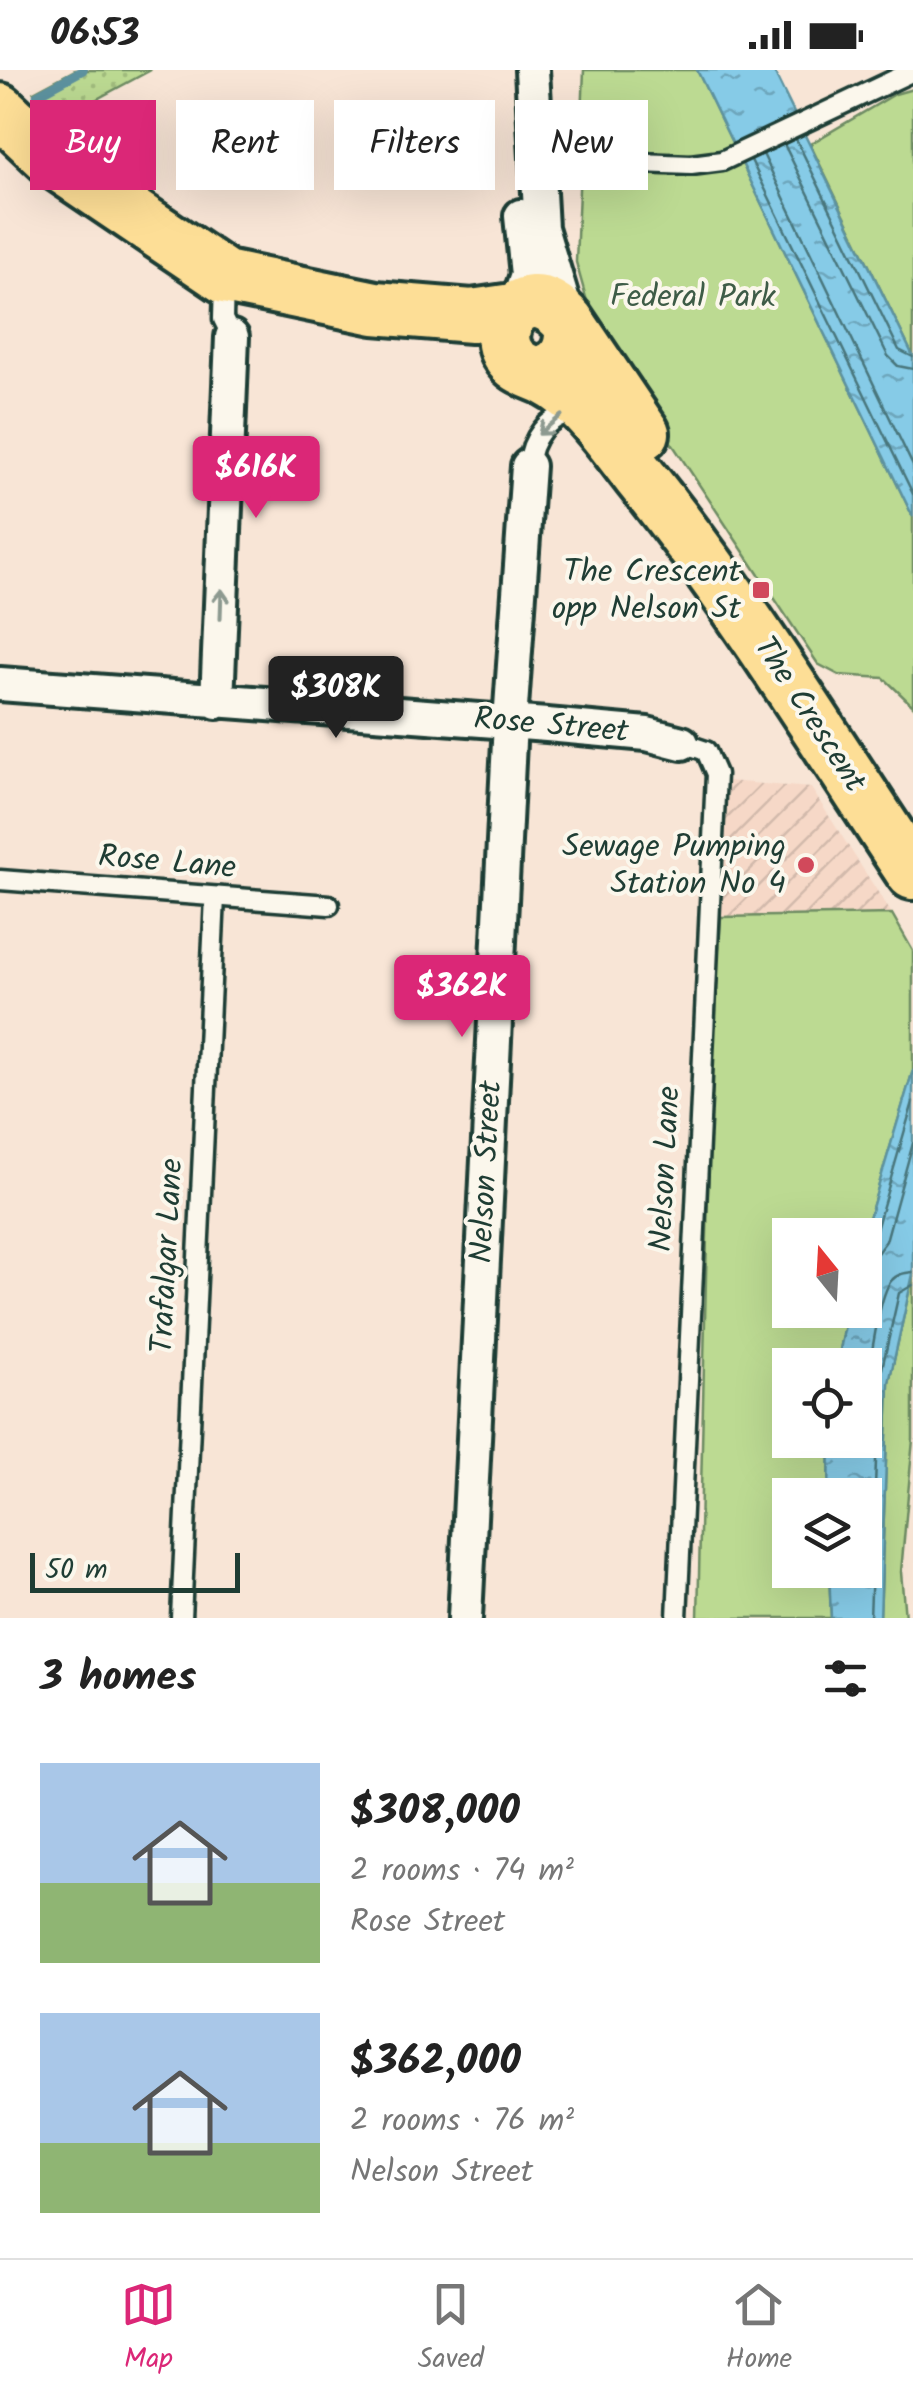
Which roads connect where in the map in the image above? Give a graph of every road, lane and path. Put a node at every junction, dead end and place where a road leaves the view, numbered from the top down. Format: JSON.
{"nodes":[{"id":1,"x":532,"y":70,"type":"edge"},
{"id":2,"x":913,"y":72,"type":"edge"},
{"id":3,"x":534,"y":100,"type":"edge"},
{"id":4,"x":13,"y":138,"type":"edge"},
{"id":5,"x":648,"y":163,"type":"edge"},
{"id":6,"x":528,"y":190,"type":"edge"},
{"id":7,"x":539,"y":190,"type":"edge"},
{"id":8,"x":224,"y":277,"type":"junction"},
{"id":9,"x":375,"y":308,"type":"junction"},
{"id":10,"x":514,"y":309,"type":"junction"},
{"id":11,"x":571,"y":329,"type":"junction"},
{"id":12,"x":232,"y":337,"type":"joint"},
{"id":13,"x":528,"y":371,"type":"junction"},
{"id":14,"x":593,"y":419,"type":"junction"},
{"id":15,"x":528,"y":466,"type":"joint"},
{"id":16,"x":704,"y":556,"type":"junction"},
{"id":17,"x":0,"y":684,"type":"edge"},
{"id":18,"x":217,"y":702,"type":"junction"},
{"id":19,"x":510,"y":722,"type":"junction"},
{"id":20,"x":682,"y":743,"type":"joint"},
{"id":21,"x":913,"y":873,"type":"edge"},
{"id":22,"x":0,"y":880,"type":"edge"},
{"id":23,"x":216,"y":897,"type":"junction"},
{"id":24,"x":329,"y":906,"type":"dead end"},
{"id":25,"x":182,"y":1618,"type":"edge"},
{"id":26,"x":465,"y":1618,"type":"edge"},
{"id":27,"x":676,"y":1618,"type":"edge"}],
"edges":[{"from":1,"to":3,"type":"street"},
{"from":2,"to":5,"type":"lane"},
{"from":4,"to":8,"type":"main road","name":"The Crescent"},
{"from":6,"to":10,"type":"street"},
{"from":7,"to":11,"type":"street"},
{"from":8,"to":9,"type":"main road","name":"The Crescent"},
{"from":8,"to":12,"type":"lane"},
{"from":9,"to":10,"type":"main road","name":"The Crescent"},
{"from":9,"to":13,"type":"main road","name":"The Crescent"},
{"from":10,"to":11,"type":"main road"},
{"from":10,"to":13,"type":"main road"},
{"from":11,"to":13,"type":"main road"},
{"from":11,"to":16,"type":"main road","name":"The Crescent"},
{"from":18,"to":12,"type":"street","one_way":true},
{"from":13,"to":14,"type":"main road","name":"The Crescent"},
{"from":14,"to":15,"type":"lane","name":"Nelson Street","one_way":true},
{"from":14,"to":16,"type":"main road","name":"The Crescent"},
{"from":15,"to":19,"type":"street","name":"Nelson Street"},
{"from":16,"to":21,"type":"main road","name":"The Crescent"},
{"from":17,"to":18,"type":"street","name":"Rose Street"},
{"from":18,"to":19,"type":"street","name":"Rose Street"},
{"from":19,"to":20,"type":"street","name":"Rose Street"},
{"from":19,"to":26,"type":"street","name":"Nelson Street"},
{"from":20,"to":27,"type":"lane","name":"Nelson Lane"},
{"from":22,"to":23,"type":"lane","name":"Rose Lane"},
{"from":23,"to":24,"type":"lane","name":"Rose Lane"},
{"from":23,"to":25,"type":"lane","name":"Trafalgar Lane"}]}
